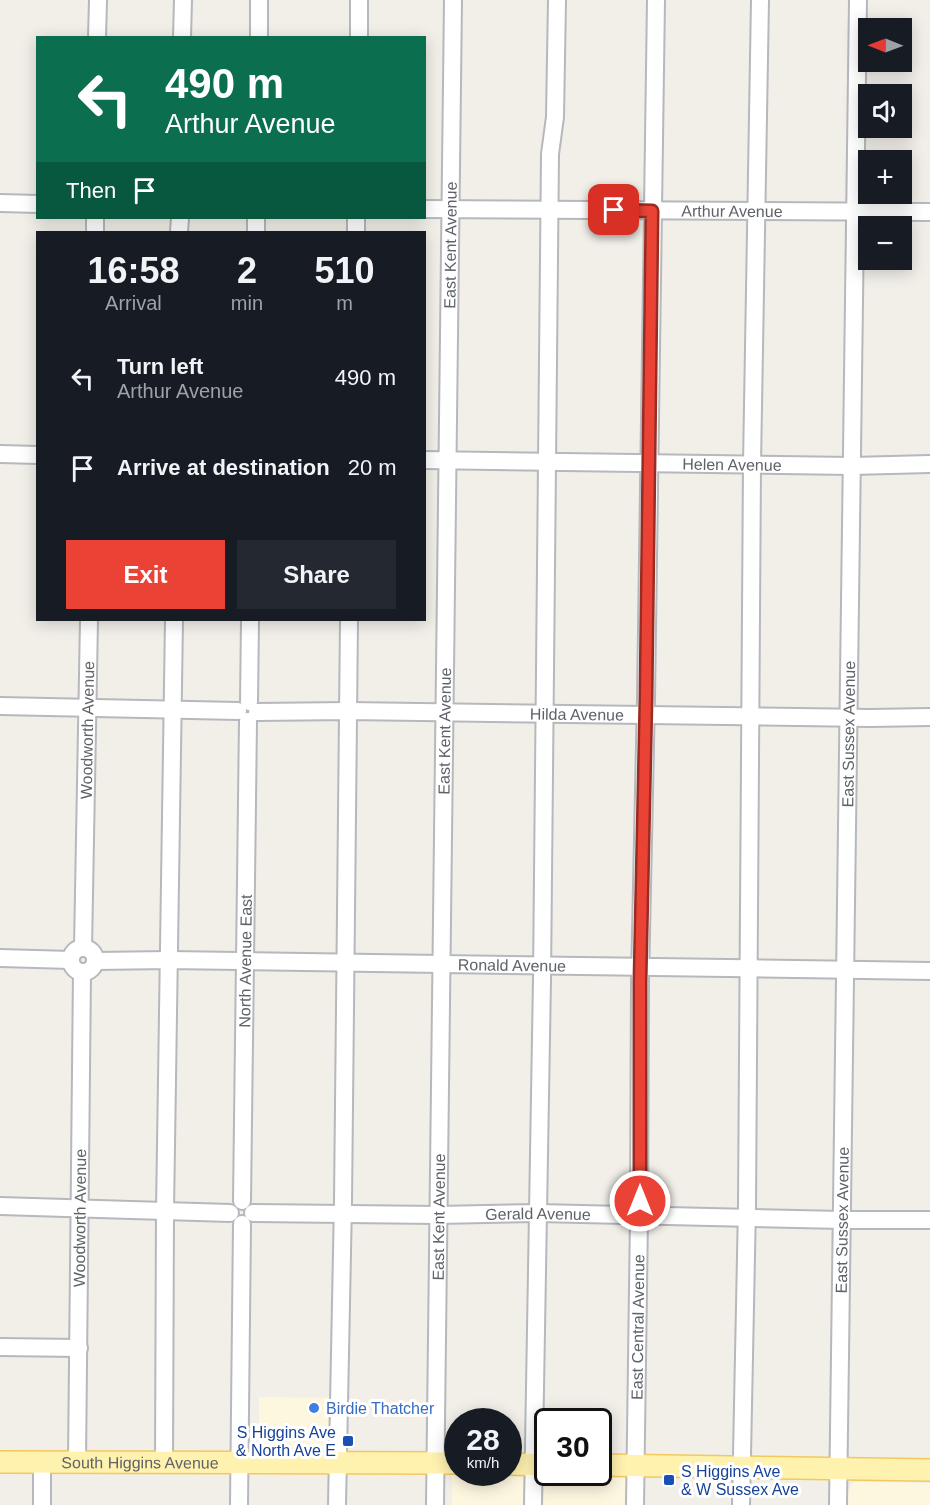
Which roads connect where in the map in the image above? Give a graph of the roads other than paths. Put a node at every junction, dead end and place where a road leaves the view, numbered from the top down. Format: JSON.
{"nodes":[{"id":1,"x":98,"y":0,"type":"edge"},
{"id":2,"x":183,"y":0,"type":"edge"},
{"id":3,"x":259,"y":0,"type":"edge"},
{"id":4,"x":359,"y":0,"type":"edge"},
{"id":5,"x":453,"y":0,"type":"edge"},
{"id":6,"x":557,"y":0,"type":"edge"},
{"id":7,"x":656,"y":0,"type":"edge"},
{"id":8,"x":760,"y":0,"type":"edge"},
{"id":9,"x":858,"y":0,"type":"edge"},
{"id":10,"x":97,"y":36,"type":"edge"},
{"id":11,"x":182,"y":36,"type":"edge"},
{"id":12,"x":259,"y":36,"type":"edge"},
{"id":13,"x":359,"y":36,"type":"edge"},
{"id":14,"x":0,"y":203,"type":"edge"},
{"id":15,"x":36,"y":204,"type":"edge"},
{"id":16,"x":426,"y":209,"type":"edge"},
{"id":17,"x":451,"y":209,"type":"junction"},
{"id":18,"x":550,"y":209,"type":"junction"},
{"id":19,"x":652,"y":211,"type":"junction"},
{"id":20,"x":758,"y":211,"type":"junction"},
{"id":21,"x":855,"y":212,"type":"junction"},
{"id":22,"x":930,"y":212,"type":"edge"},
{"id":23,"x":0,"y":454,"type":"edge"},
{"id":24,"x":36,"y":455,"type":"edge"},
{"id":25,"x":426,"y":460,"type":"edge"},
{"id":26,"x":448,"y":461,"type":"junction"},
{"id":27,"x":548,"y":461,"type":"junction"},
{"id":28,"x":648,"y":463,"type":"junction"},
{"id":29,"x":752,"y":464,"type":"junction"},
{"id":30,"x":930,"y":464,"type":"edge"},
{"id":31,"x":852,"y":466,"type":"junction"},
{"id":32,"x":89,"y":621,"type":"edge"},
{"id":33,"x":174,"y":621,"type":"edge"},
{"id":34,"x":250,"y":621,"type":"edge"},
{"id":35,"x":349,"y":621,"type":"edge"},
{"id":36,"x":0,"y":706,"type":"edge"},
{"id":37,"x":89,"y":707,"type":"junction"},
{"id":38,"x":173,"y":711,"type":"junction"},
{"id":39,"x":348,"y":711,"type":"junction"},
{"id":40,"x":248,"y":712,"type":"junction"},
{"id":41,"x":444,"y":712,"type":"junction"},
{"id":42,"x":544,"y":714,"type":"junction"},
{"id":43,"x":646,"y":716,"type":"junction"},
{"id":44,"x":750,"y":716,"type":"junction"},
{"id":45,"x":930,"y":717,"type":"edge"},
{"id":46,"x":849,"y":718,"type":"junction"},
{"id":47,"x":0,"y":958,"type":"edge"},
{"id":48,"x":83,"y":960,"type":"junction"},
{"id":49,"x":169,"y":960,"type":"junction"},
{"id":50,"x":246,"y":962,"type":"junction"},
{"id":51,"x":346,"y":962,"type":"junction"},
{"id":52,"x":441,"y":964,"type":"junction"},
{"id":53,"x":542,"y":965,"type":"junction"},
{"id":54,"x":640,"y":967,"type":"junction"},
{"id":55,"x":750,"y":968,"type":"junction"},
{"id":56,"x":846,"y":969,"type":"junction"},
{"id":57,"x":930,"y":971,"type":"edge"},
{"id":58,"x":0,"y":1206,"type":"edge"},
{"id":59,"x":80,"y":1210,"type":"junction"},
{"id":60,"x":165,"y":1212,"type":"junction"},
{"id":61,"x":343,"y":1212,"type":"junction"},
{"id":62,"x":242,"y":1213,"type":"junction"},
{"id":63,"x":538,"y":1213,"type":"junction"},
{"id":64,"x":438,"y":1215,"type":"junction"},
{"id":65,"x":639,"y":1217,"type":"junction"},
{"id":66,"x":747,"y":1217,"type":"junction"},
{"id":67,"x":842,"y":1220,"type":"junction"},
{"id":68,"x":930,"y":1220,"type":"edge"},
{"id":69,"x":0,"y":1347,"type":"edge"},
{"id":70,"x":79,"y":1348,"type":"junction"},
{"id":71,"x":540,"y":1408,"type":"edge"},
{"id":72,"x":0,"y":1462,"type":"edge"},
{"id":73,"x":42,"y":1462,"type":"junction"},
{"id":74,"x":77,"y":1462,"type":"junction"},
{"id":75,"x":164,"y":1463,"type":"junction"},
{"id":76,"x":240,"y":1463,"type":"junction"},
{"id":77,"x":338,"y":1463,"type":"junction"},
{"id":78,"x":436,"y":1463,"type":"junction"},
{"id":79,"x":444,"y":1463,"type":"edge"},
{"id":80,"x":612,"y":1465,"type":"edge"},
{"id":81,"x":636,"y":1466,"type":"junction"},
{"id":82,"x":742,"y":1467,"type":"junction"},
{"id":83,"x":839,"y":1468,"type":"junction"},
{"id":84,"x":930,"y":1470,"type":"edge"},
{"id":85,"x":537,"y":1486,"type":"edge"},
{"id":86,"x":42,"y":1505,"type":"edge"},
{"id":87,"x":238,"y":1505,"type":"edge"},
{"id":88,"x":337,"y":1505,"type":"edge"},
{"id":89,"x":435,"y":1505,"type":"edge"},
{"id":90,"x":533,"y":1505,"type":"edge"},
{"id":91,"x":635,"y":1505,"type":"edge"},
{"id":92,"x":741,"y":1505,"type":"edge"},
{"id":93,"x":838,"y":1505,"type":"edge"}],
"edges":[{"from":1,"to":10,"type":"street"},
{"from":2,"to":11,"type":"street"},
{"from":3,"to":12,"type":"street"},
{"from":4,"to":13,"type":"street"},
{"from":5,"to":17,"type":"street","name":"East Kent Avenue"},
{"from":6,"to":18,"type":"street"},
{"from":7,"to":19,"type":"street","name":"East Central Avenue"},
{"from":8,"to":20,"type":"street"},
{"from":9,"to":21,"type":"street","name":"East Sussex Avenue"},
{"from":14,"to":15,"type":"street"},
{"from":16,"to":17,"type":"street","name":"Arthur Avenue"},
{"from":17,"to":18,"type":"street","name":"Arthur Avenue"},
{"from":17,"to":26,"type":"street","name":"East Kent Avenue"},
{"from":18,"to":19,"type":"street","name":"Arthur Avenue"},
{"from":18,"to":27,"type":"street"},
{"from":19,"to":20,"type":"street","name":"Arthur Avenue"},
{"from":19,"to":28,"type":"street","name":"East Central Avenue"},
{"from":20,"to":21,"type":"street","name":"Arthur Avenue"},
{"from":20,"to":29,"type":"street"},
{"from":21,"to":22,"type":"street","name":"Arthur Avenue"},
{"from":21,"to":31,"type":"street","name":"East Sussex Avenue"},
{"from":23,"to":24,"type":"street"},
{"from":25,"to":26,"type":"street","name":"Helen Avenue"},
{"from":26,"to":27,"type":"street","name":"Helen Avenue"},
{"from":26,"to":41,"type":"street","name":"East Kent Avenue"},
{"from":27,"to":28,"type":"street","name":"Helen Avenue"},
{"from":27,"to":42,"type":"street"},
{"from":28,"to":29,"type":"street","name":"Helen Avenue"},
{"from":28,"to":43,"type":"street","name":"East Central Avenue"},
{"from":29,"to":31,"type":"street","name":"Helen Avenue"},
{"from":29,"to":44,"type":"street"},
{"from":30,"to":31,"type":"street","name":"Helen Avenue"},
{"from":31,"to":46,"type":"street","name":"East Sussex Avenue"},
{"from":32,"to":37,"type":"street","name":"Woodworth Avenue"},
{"from":33,"to":38,"type":"street"},
{"from":34,"to":40,"type":"street","name":"North Avenue East"},
{"from":35,"to":39,"type":"street"},
{"from":36,"to":37,"type":"street","name":"Hilda Avenue"},
{"from":37,"to":38,"type":"street","name":"Hilda Avenue"},
{"from":37,"to":48,"type":"street","name":"Woodworth Avenue"},
{"from":38,"to":40,"type":"street","name":"Hilda Avenue"},
{"from":38,"to":49,"type":"street"},
{"from":39,"to":40,"type":"street","name":"Hilda Avenue"},
{"from":39,"to":41,"type":"street","name":"Hilda Avenue"},
{"from":39,"to":51,"type":"street"},
{"from":40,"to":50,"type":"street","name":"North Avenue East"},
{"from":41,"to":42,"type":"street","name":"Hilda Avenue"},
{"from":41,"to":52,"type":"street","name":"East Kent Avenue"},
{"from":42,"to":43,"type":"street","name":"Hilda Avenue"},
{"from":42,"to":53,"type":"street"},
{"from":43,"to":44,"type":"street","name":"Hilda Avenue"},
{"from":43,"to":54,"type":"street","name":"East Central Avenue"},
{"from":44,"to":46,"type":"street","name":"Hilda Avenue"},
{"from":44,"to":55,"type":"street"},
{"from":45,"to":46,"type":"street","name":"Hilda Avenue"},
{"from":46,"to":56,"type":"street","name":"East Sussex Avenue"},
{"from":47,"to":48,"type":"street","name":"Ronald Avenue"},
{"from":48,"to":49,"type":"street","name":"Ronald Avenue"},
{"from":48,"to":59,"type":"street","name":"Woodworth Avenue"},
{"from":49,"to":50,"type":"street","name":"Ronald Avenue"},
{"from":49,"to":60,"type":"street"},
{"from":50,"to":51,"type":"street","name":"Ronald Avenue"},
{"from":50,"to":62,"type":"street","name":"North Avenue East"},
{"from":51,"to":52,"type":"street","name":"Ronald Avenue"},
{"from":51,"to":61,"type":"street"},
{"from":52,"to":53,"type":"street","name":"Ronald Avenue"},
{"from":52,"to":64,"type":"street","name":"East Kent Avenue"},
{"from":53,"to":54,"type":"street","name":"Ronald Avenue"},
{"from":53,"to":63,"type":"street"},
{"from":54,"to":55,"type":"street","name":"Ronald Avenue"},
{"from":54,"to":65,"type":"street","name":"East Central Avenue"},
{"from":55,"to":56,"type":"street","name":"Ronald Avenue"},
{"from":55,"to":66,"type":"street"},
{"from":56,"to":57,"type":"street","name":"Ronald Avenue"},
{"from":56,"to":67,"type":"street","name":"East Sussex Avenue"},
{"from":58,"to":59,"type":"street","name":"Gerald Avenue"},
{"from":59,"to":60,"type":"street","name":"Gerald Avenue"},
{"from":59,"to":70,"type":"street","name":"Woodworth Avenue"},
{"from":60,"to":62,"type":"street","name":"Gerald Avenue"},
{"from":60,"to":75,"type":"street"},
{"from":61,"to":62,"type":"street","name":"Gerald Avenue"},
{"from":61,"to":64,"type":"street","name":"Gerald Avenue"},
{"from":61,"to":77,"type":"street"},
{"from":62,"to":76,"type":"street","name":"North Avenue East"},
{"from":63,"to":64,"type":"street","name":"Gerald Avenue"},
{"from":63,"to":65,"type":"street","name":"Gerald Avenue"},
{"from":63,"to":71,"type":"street"},
{"from":64,"to":78,"type":"street","name":"East Kent Avenue"},
{"from":65,"to":66,"type":"street","name":"Gerald Avenue"},
{"from":65,"to":81,"type":"street","name":"East Central Avenue"},
{"from":66,"to":67,"type":"street","name":"Gerald Avenue"},
{"from":66,"to":82,"type":"street"},
{"from":67,"to":68,"type":"street","name":"Gerald Avenue"},
{"from":67,"to":83,"type":"street","name":"East Sussex Avenue"},
{"from":69,"to":70,"type":"street"},
{"from":70,"to":74,"type":"street","name":"Woodworth Avenue"},
{"from":72,"to":73,"type":"main road","name":"South Higgins Avenue"},
{"from":73,"to":74,"type":"main road","name":"South Higgins Avenue"},
{"from":73,"to":86,"type":"street"},
{"from":74,"to":75,"type":"main road","name":"South Higgins Avenue"},
{"from":75,"to":76,"type":"main road","name":"South Higgins Avenue"},
{"from":76,"to":77,"type":"main road","name":"South Higgins Avenue"},
{"from":76,"to":87,"type":"street","name":"North Avenue East"},
{"from":77,"to":78,"type":"main road","name":"South Higgins Avenue"},
{"from":77,"to":88,"type":"street"},
{"from":78,"to":79,"type":"main road","name":"South Higgins Avenue"},
{"from":78,"to":89,"type":"street","name":"East Kent Avenue"},
{"from":80,"to":81,"type":"main road"},
{"from":81,"to":82,"type":"main road"},
{"from":81,"to":91,"type":"street","name":"East Central Avenue"},
{"from":82,"to":83,"type":"main road"},
{"from":82,"to":92,"type":"street"},
{"from":83,"to":84,"type":"main road"},
{"from":83,"to":93,"type":"street","name":"East Sussex Avenue"},
{"from":85,"to":90,"type":"street"}]}
